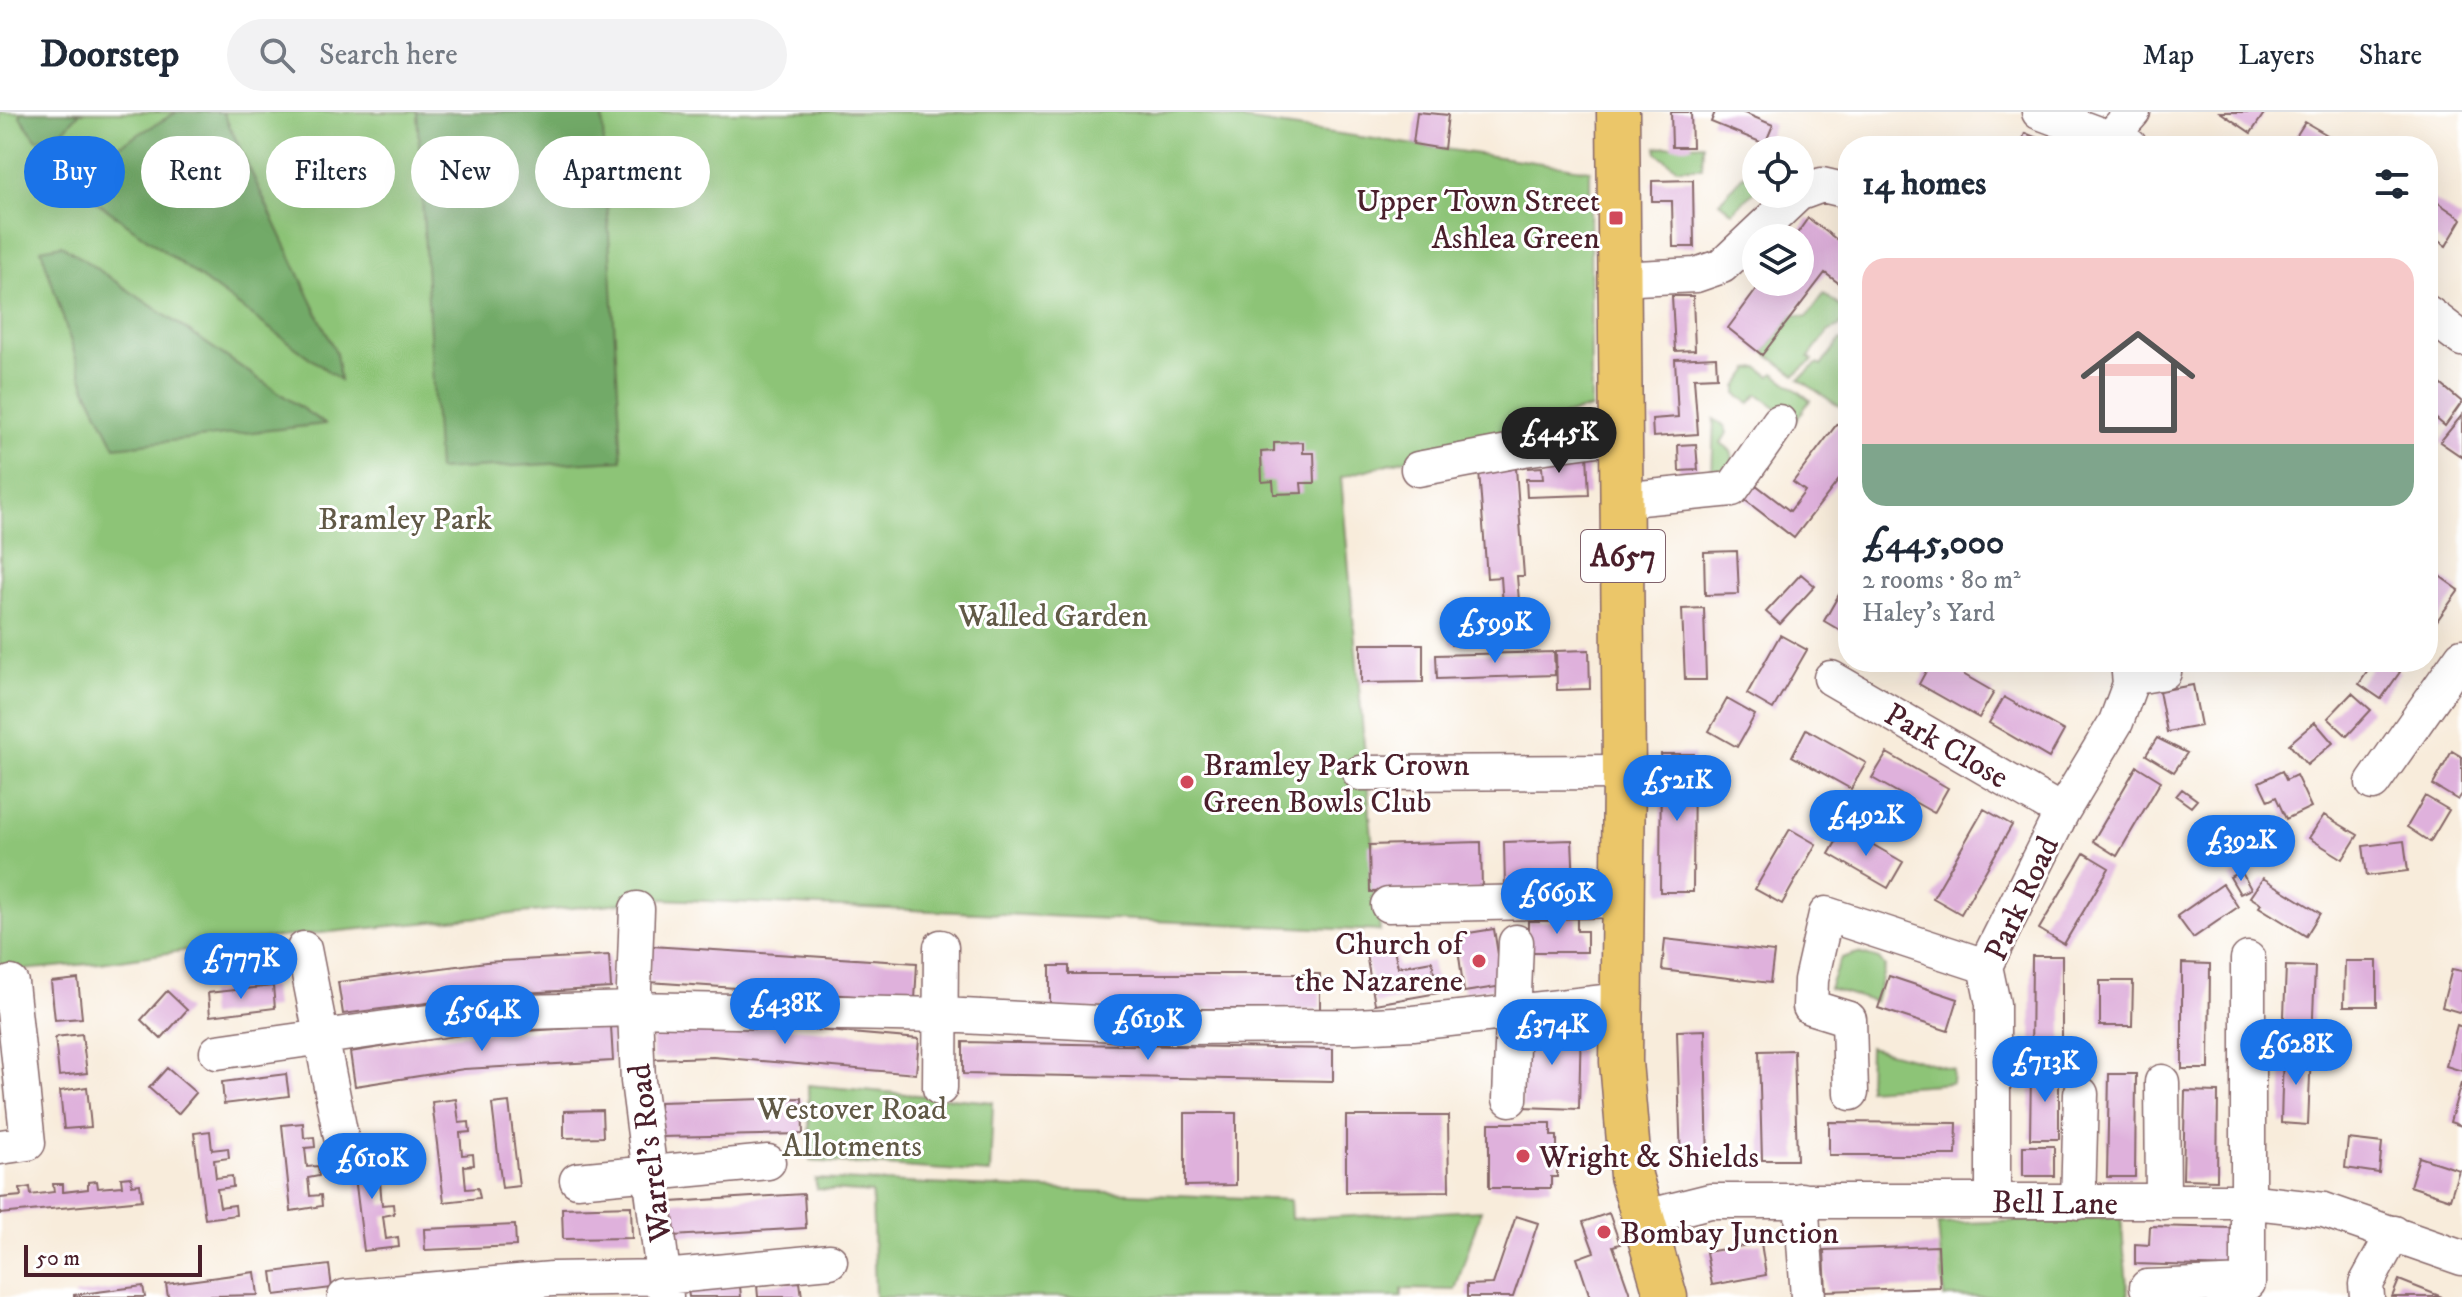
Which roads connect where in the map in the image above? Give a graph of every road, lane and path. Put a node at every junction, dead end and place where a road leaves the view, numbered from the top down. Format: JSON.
{"nodes":[{"id":1,"x":1618,"y":112,"type":"edge"},
{"id":2,"x":2039,"y":112,"type":"edge"},
{"id":3,"x":2133,"y":112,"type":"edge"},
{"id":4,"x":2104,"y":136,"type":"edge"},
{"id":5,"x":2123,"y":136,"type":"edge"},
{"id":6,"x":1814,"y":188,"type":"edge"},
{"id":7,"x":1838,"y":189,"type":"edge"},
{"id":8,"x":1784,"y":208,"type":"edge"},
{"id":9,"x":1617,"y":279,"type":"junction"},
{"id":10,"x":2438,"y":321,"type":"edge"},
{"id":11,"x":2462,"y":339,"type":"edge"},
{"id":12,"x":1779,"y":422,"type":"dead end"},
{"id":13,"x":1619,"y":436,"type":"junction"},
{"id":14,"x":1418,"y":469,"type":"dead end"},
{"id":15,"x":1620,"y":500,"type":"junction"},
{"id":16,"x":2462,"y":656,"type":"edge"},
{"id":17,"x":2128,"y":672,"type":"edge"},
{"id":18,"x":1831,"y":678,"type":"dead end"},
{"id":19,"x":1624,"y":772,"type":"junction"},
{"id":20,"x":1360,"y":773,"type":"dead end"},
{"id":21,"x":2373,"y":783,"type":"dead end"},
{"id":22,"x":2062,"y":812,"type":"junction"},
{"id":23,"x":1624,"y":900,"type":"junction"},
{"id":24,"x":1388,"y":905,"type":"dead end"},
{"id":25,"x":637,"y":909,"type":"dead end"},
{"id":26,"x":1516,"y":942,"type":"dead end"},
{"id":27,"x":941,"y":947,"type":"dead end"},
{"id":28,"x":304,"y":949,"type":"dead end"},
{"id":29,"x":2248,"y":959,"type":"dead end"},
{"id":30,"x":1985,"y":966,"type":"junction"},
{"id":31,"x":11,"y":983,"type":"dead end"},
{"id":32,"x":1622,"y":1000,"type":"junction"},
{"id":33,"x":635,"y":1009,"type":"junction"},
{"id":34,"x":1513,"y":1012,"type":"junction"},
{"id":35,"x":943,"y":1015,"type":"junction"},
{"id":36,"x":321,"y":1035,"type":"junction"},
{"id":37,"x":217,"y":1052,"type":"dead end"},
{"id":38,"x":2162,"y":1082,"type":"dead end"},
{"id":39,"x":940,"y":1088,"type":"dead end"},
{"id":40,"x":1851,"y":1093,"type":"dead end"},
{"id":41,"x":2081,"y":1094,"type":"dead end"},
{"id":42,"x":1510,"y":1099,"type":"dead end"},
{"id":43,"x":341,"y":1137,"type":"dead end"},
{"id":44,"x":14,"y":1145,"type":"edge"},
{"id":45,"x":768,"y":1162,"type":"dead end"},
{"id":46,"x":650,"y":1173,"type":"junction"},
{"id":47,"x":577,"y":1180,"type":"dead end"},
{"id":48,"x":1801,"y":1200,"type":"junction"},
{"id":49,"x":1993,"y":1201,"type":"junction"},
{"id":50,"x":2246,"y":1201,"type":"junction"},
{"id":51,"x":2078,"y":1202,"type":"junction"},
{"id":52,"x":2163,"y":1202,"type":"junction"},
{"id":53,"x":1642,"y":1218,"type":"junction"},
{"id":54,"x":2394,"y":1233,"type":"junction"},
{"id":55,"x":2462,"y":1258,"type":"edge"},
{"id":56,"x":830,"y":1261,"type":"dead end"},
{"id":57,"x":665,"y":1287,"type":"edge"},
{"id":58,"x":2147,"y":1287,"type":"dead end"},
{"id":59,"x":355,"y":1296,"type":"edge"},
{"id":60,"x":1666,"y":1297,"type":"edge"},
{"id":61,"x":1808,"y":1297,"type":"edge"},
{"id":62,"x":2367,"y":1297,"type":"edge"}],
"edges":[{"from":1,"to":9,"type":"main road","number":"A657"},
{"from":2,"to":4,"type":"street"},
{"from":3,"to":5,"type":"street"},
{"from":6,"to":7,"type":"street"},
{"from":8,"to":9,"type":"street"},
{"from":9,"to":13,"type":"main road","number":"A657"},
{"from":10,"to":11,"type":"street"},
{"from":12,"to":15,"type":"street"},
{"from":13,"to":14,"type":"street"},
{"from":13,"to":15,"type":"main road","number":"A657"},
{"from":15,"to":19,"type":"main road","number":"A657"},
{"from":16,"to":21,"type":"street"},
{"from":17,"to":22,"type":"street","name":"Park Road"},
{"from":18,"to":22,"type":"street","name":"Park Close"},
{"from":19,"to":20,"type":"street"},
{"from":19,"to":23,"type":"main road","number":"A657"},
{"from":22,"to":30,"type":"street","name":"Park Road"},
{"from":23,"to":24,"type":"street"},
{"from":23,"to":32,"type":"main road","number":"A657"},
{"from":25,"to":33,"type":"street","name":"Warrel's Road"},
{"from":26,"to":34,"type":"street"},
{"from":27,"to":35,"type":"street"},
{"from":28,"to":36,"type":"street"},
{"from":29,"to":50,"type":"street"},
{"from":30,"to":40,"type":"street"},
{"from":30,"to":49,"type":"street","name":"Park Road"},
{"from":31,"to":44,"type":"street"},
{"from":32,"to":34,"type":"street"},
{"from":32,"to":53,"type":"main road","number":"A657"},
{"from":33,"to":35,"type":"street"},
{"from":33,"to":36,"type":"street"},
{"from":33,"to":46,"type":"street","name":"Warrel's Road"},
{"from":34,"to":35,"type":"street"},
{"from":34,"to":42,"type":"street"},
{"from":35,"to":39,"type":"street"},
{"from":36,"to":37,"type":"street"},
{"from":36,"to":43,"type":"street"},
{"from":38,"to":52,"type":"street"},
{"from":41,"to":51,"type":"street"},
{"from":45,"to":46,"type":"street"},
{"from":46,"to":47,"type":"street"},
{"from":46,"to":57,"type":"street","name":"Warrel's Road"},
{"from":48,"to":49,"type":"street","name":"Bell Lane"},
{"from":48,"to":53,"type":"street","name":"Bell Lane"},
{"from":48,"to":61,"type":"street"},
{"from":49,"to":51,"type":"street","name":"Bell Lane"},
{"from":50,"to":52,"type":"street","name":"Bell Lane"},
{"from":50,"to":54,"type":"street","name":"Bell Lane"},
{"from":50,"to":58,"type":"street"},
{"from":51,"to":52,"type":"street","name":"Bell Lane"},
{"from":53,"to":60,"type":"main road","number":"A657"},
{"from":54,"to":55,"type":"street","name":"Bell Lane"},
{"from":54,"to":62,"type":"street"},
{"from":56,"to":57,"type":"street"},
{"from":57,"to":59,"type":"street"}]}
